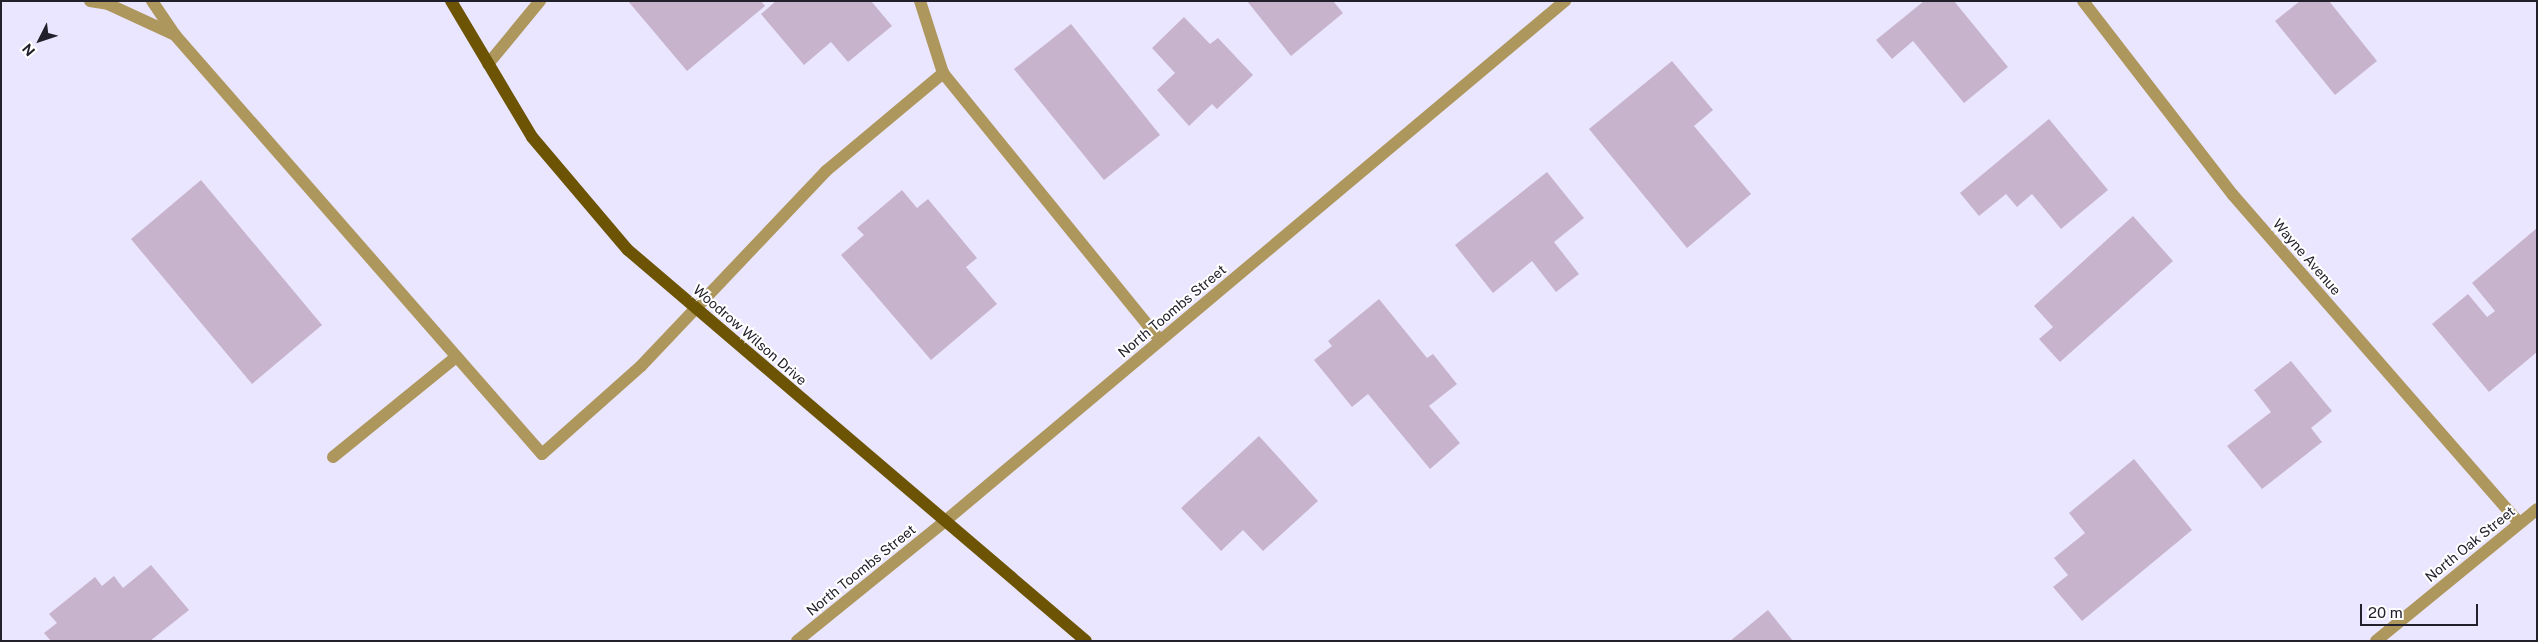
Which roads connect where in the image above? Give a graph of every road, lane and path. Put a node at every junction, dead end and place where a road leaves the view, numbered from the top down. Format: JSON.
{"nodes":[{"id":1,"x":90,"y":1,"type":"edge"},
{"id":2,"x":152,"y":1,"type":"edge"},
{"id":3,"x":451,"y":1,"type":"edge"},
{"id":4,"x":540,"y":1,"type":"edge"},
{"id":5,"x":920,"y":1,"type":"edge"},
{"id":6,"x":1564,"y":1,"type":"edge"},
{"id":7,"x":2083,"y":1,"type":"edge"},
{"id":8,"x":175,"y":35,"type":"junction"},
{"id":9,"x":488,"y":64,"type":"junction"},
{"id":10,"x":943,"y":73,"type":"junction"},
{"id":11,"x":697,"y":308,"type":"junction"},
{"id":12,"x":1160,"y":340,"type":"junction"},
{"id":13,"x":456,"y":357,"type":"junction"},
{"id":14,"x":332,"y":457,"type":"dead end"},
{"id":15,"x":2537,"y":509,"type":"edge"},
{"id":16,"x":944,"y":522,"type":"junction"},
{"id":17,"x":2519,"y":523,"type":"junction"},
{"id":18,"x":797,"y":641,"type":"edge"},
{"id":19,"x":1086,"y":641,"type":"edge"},
{"id":20,"x":2376,"y":641,"type":"edge"}],
"edges":[{"from":1,"to":8,"type":"street"},
{"from":2,"to":8,"type":"street"},
{"from":3,"to":9,"type":"main road","name":"Woodrow Wilson Drive"},
{"from":4,"to":9,"type":"street"},
{"from":5,"to":10,"type":"street"},
{"from":6,"to":12,"type":"street","name":"North Toombs Street"},
{"from":7,"to":17,"type":"street","name":"Wayne Avenue"},
{"from":8,"to":13,"type":"street"},
{"from":9,"to":11,"type":"main road","name":"Woodrow Wilson Drive"},
{"from":10,"to":11,"type":"street"},
{"from":10,"to":12,"type":"street"},
{"from":11,"to":13,"type":"street"},
{"from":11,"to":16,"type":"main road","name":"Woodrow Wilson Drive"},
{"from":12,"to":16,"type":"street","name":"North Toombs Street"},
{"from":13,"to":14,"type":"street"},
{"from":15,"to":17,"type":"street","name":"North Oak Street"},
{"from":16,"to":18,"type":"street","name":"North Toombs Street"},
{"from":16,"to":19,"type":"main road","name":"Woodrow Wilson Drive"},
{"from":17,"to":20,"type":"street","name":"North Oak Street"}]}
